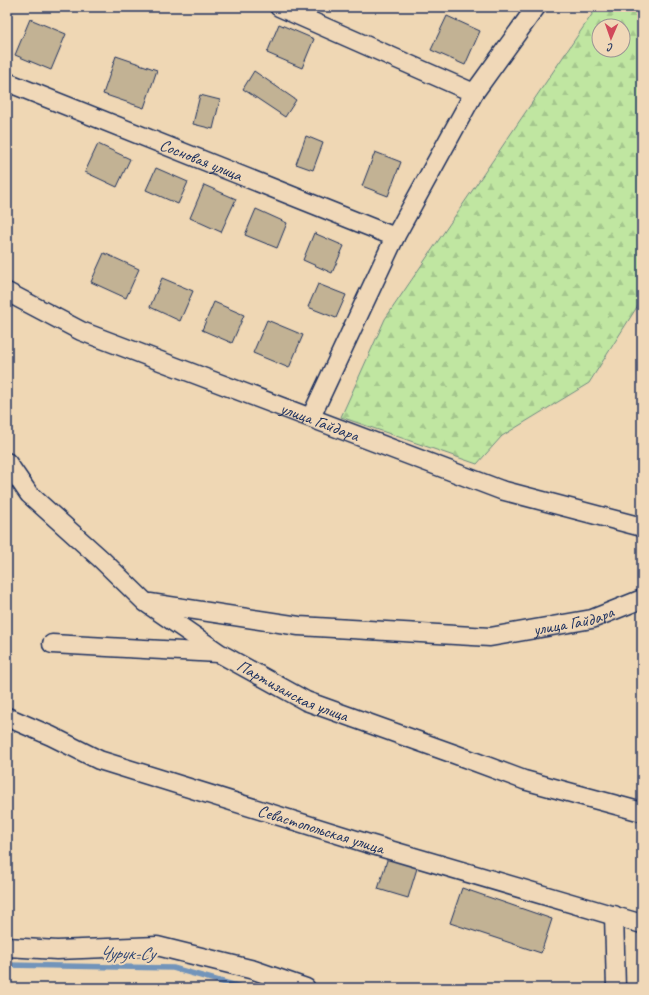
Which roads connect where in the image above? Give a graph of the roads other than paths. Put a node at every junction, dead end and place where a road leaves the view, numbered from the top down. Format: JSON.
{"nodes":[{"id":1,"x":279,"y":7,"type":"edge"},
{"id":2,"x":536,"y":7,"type":"edge"},
{"id":3,"x":7,"y":82,"type":"edge"},
{"id":4,"x":474,"y":93,"type":"junction"},
{"id":5,"x":395,"y":237,"type":"junction"},
{"id":6,"x":7,"y":292,"type":"edge"},
{"id":7,"x":311,"y":417,"type":"junction"},
{"id":8,"x":7,"y":462,"type":"edge"},
{"id":9,"x":642,"y":527,"type":"edge"},
{"id":10,"x":642,"y":599,"type":"edge"},
{"id":11,"x":145,"y":602,"type":"junction"},
{"id":12,"x":52,"y":644,"type":"dead end"},
{"id":13,"x":219,"y":653,"type":"junction"},
{"id":14,"x":7,"y":717,"type":"edge"},
{"id":15,"x":642,"y":812,"type":"edge"},
{"id":16,"x":614,"y":915,"type":"junction"},
{"id":17,"x":642,"y":924,"type":"edge"},
{"id":18,"x":7,"y":947,"type":"edge"},
{"id":19,"x":306,"y":988,"type":"edge"},
{"id":20,"x":616,"y":988,"type":"edge"}],
"edges":[{"from":1,"to":4,"type":"street"},
{"from":2,"to":4,"type":"street"},
{"from":3,"to":5,"type":"street","name":"Сосновая улица"},
{"from":4,"to":5,"type":"street"},
{"from":5,"to":7,"type":"street"},
{"from":6,"to":7,"type":"street","name":"улица Гайдара"},
{"from":7,"to":9,"type":"street","name":"улица Гайдара"},
{"from":8,"to":11,"type":"street","name":"Партизанская улица"},
{"from":10,"to":11,"type":"street","name":"улица Гайдара"},
{"from":11,"to":13,"type":"street","name":"Партизанская улица"},
{"from":12,"to":13,"type":"street"},
{"from":13,"to":15,"type":"street","name":"Партизанская улица"},
{"from":14,"to":16,"type":"street","name":"Севастопольская улица"},
{"from":16,"to":17,"type":"street","name":"Севастопольская улица"},
{"from":16,"to":20,"type":"street"},
{"from":18,"to":19,"type":"street"}]}
